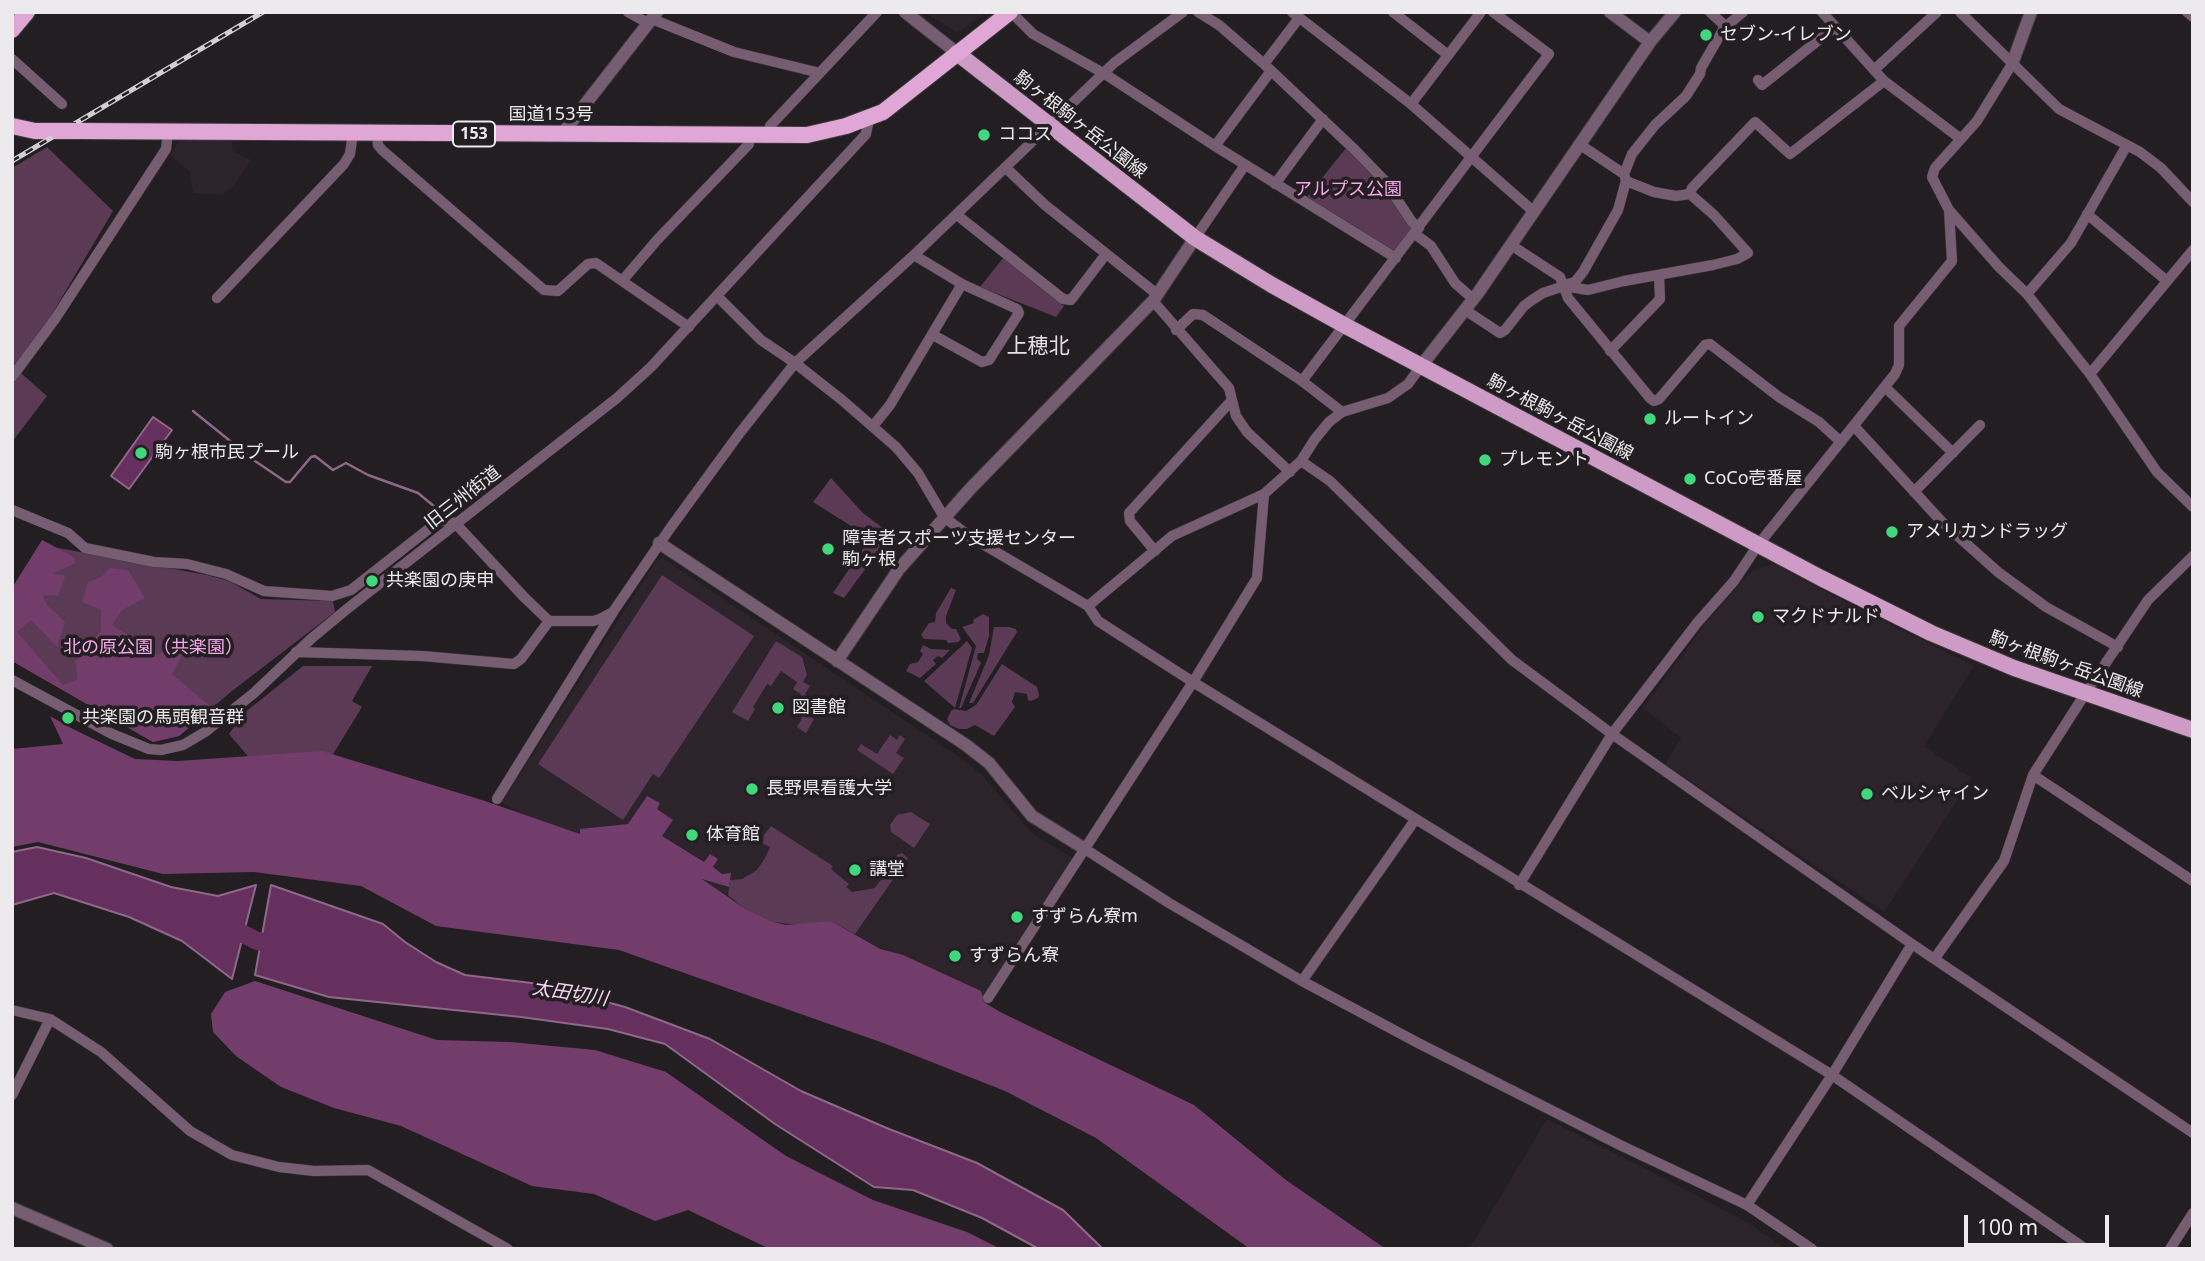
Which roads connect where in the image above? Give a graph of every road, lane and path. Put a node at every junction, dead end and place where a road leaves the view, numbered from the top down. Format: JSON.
{"nodes":[{"id":1,"x":27,"y":12,"type":"edge"},
{"id":2,"x":628,"y":12,"type":"edge"},
{"id":3,"x":877,"y":12,"type":"edge"},
{"id":4,"x":905,"y":12,"type":"edge"},
{"id":5,"x":1010,"y":12,"type":"edge"},
{"id":6,"x":1183,"y":12,"type":"edge"},
{"id":7,"x":1198,"y":12,"type":"edge"},
{"id":8,"x":1392,"y":12,"type":"edge"},
{"id":9,"x":1481,"y":12,"type":"edge"},
{"id":10,"x":1493,"y":12,"type":"edge"},
{"id":11,"x":1610,"y":12,"type":"edge"},
{"id":12,"x":1675,"y":12,"type":"edge"},
{"id":13,"x":1710,"y":12,"type":"edge"},
{"id":14,"x":1743,"y":12,"type":"edge"},
{"id":15,"x":1822,"y":12,"type":"edge"},
{"id":16,"x":1937,"y":12,"type":"edge"},
{"id":17,"x":1960,"y":12,"type":"edge"},
{"id":18,"x":2031,"y":12,"type":"edge"},
{"id":19,"x":2187,"y":12,"type":"edge"},
{"id":20,"x":1296,"y":15,"type":"edge"},
{"id":21,"x":652,"y":18,"type":"edge"},
{"id":22,"x":2193,"y":18,"type":"edge"},
{"id":23,"x":1835,"y":27,"type":"junction"},
{"id":24,"x":1724,"y":28,"type":"junction"},
{"id":25,"x":12,"y":30,"type":"edge"},
{"id":26,"x":1650,"y":42,"type":"junction"},
{"id":27,"x":957,"y":53,"type":"junction"},
{"id":28,"x":1448,"y":55,"type":"junction"},
{"id":29,"x":12,"y":59,"type":"edge"},
{"id":30,"x":2012,"y":64,"type":"junction"},
{"id":31,"x":1268,"y":68,"type":"junction"},
{"id":32,"x":1874,"y":70,"type":"junction"},
{"id":33,"x":820,"y":73,"type":"junction"},
{"id":34,"x":1105,"y":74,"type":"junction"},
{"id":35,"x":1758,"y":80,"type":"dead end"},
{"id":36,"x":1884,"y":81,"type":"junction"},
{"id":37,"x":62,"y":104,"type":"dead end"},
{"id":38,"x":1411,"y":104,"type":"junction"},
{"id":39,"x":869,"y":119,"type":"junction"},
{"id":40,"x":1323,"y":120,"type":"junction"},
{"id":41,"x":12,"y":126,"type":"edge"},
{"id":42,"x":1049,"y":126,"type":"junction"},
{"id":43,"x":168,"y":132,"type":"junction"},
{"id":44,"x":353,"y":133,"type":"junction"},
{"id":45,"x":377,"y":134,"type":"junction"},
{"id":46,"x":562,"y":134,"type":"junction"},
{"id":47,"x":769,"y":134,"type":"junction"},
{"id":48,"x":749,"y":135,"type":"junction"},
{"id":49,"x":1961,"y":139,"type":"junction"},
{"id":50,"x":1579,"y":144,"type":"junction"},
{"id":51,"x":2127,"y":145,"type":"junction"},
{"id":52,"x":1215,"y":146,"type":"junction"},
{"id":53,"x":1472,"y":158,"type":"junction"},
{"id":54,"x":1245,"y":165,"type":"junction"},
{"id":55,"x":1006,"y":168,"type":"junction"},
{"id":56,"x":1625,"y":177,"type":"junction"},
{"id":57,"x":1275,"y":184,"type":"junction"},
{"id":58,"x":1690,"y":194,"type":"junction"},
{"id":59,"x":2193,"y":202,"type":"edge"},
{"id":60,"x":1949,"y":210,"type":"junction"},
{"id":61,"x":1533,"y":211,"type":"junction"},
{"id":62,"x":2087,"y":214,"type":"junction"},
{"id":63,"x":957,"y":215,"type":"junction"},
{"id":64,"x":1417,"y":231,"type":"junction"},
{"id":65,"x":1195,"y":238,"type":"junction"},
{"id":66,"x":1511,"y":245,"type":"junction"},
{"id":67,"x":2193,"y":250,"type":"edge"},
{"id":68,"x":1106,"y":254,"type":"junction"},
{"id":69,"x":914,"y":255,"type":"junction"},
{"id":70,"x":1396,"y":258,"type":"junction"},
{"id":71,"x":1659,"y":275,"type":"junction"},
{"id":72,"x":622,"y":281,"type":"junction"},
{"id":73,"x":2167,"y":281,"type":"junction"},
{"id":74,"x":962,"y":285,"type":"junction"},
{"id":75,"x":1564,"y":286,"type":"junction"},
{"id":76,"x":2027,"y":294,"type":"junction"},
{"id":77,"x":717,"y":296,"type":"junction"},
{"id":78,"x":218,"y":298,"type":"dead end"},
{"id":79,"x":1156,"y":298,"type":"junction"},
{"id":80,"x":1472,"y":298,"type":"junction"},
{"id":81,"x":1465,"y":310,"type":"junction"},
{"id":82,"x":1344,"y":325,"type":"junction"},
{"id":83,"x":689,"y":327,"type":"junction"},
{"id":84,"x":1176,"y":330,"type":"junction"},
{"id":85,"x":933,"y":335,"type":"junction"},
{"id":86,"x":1611,"y":351,"type":"junction"},
{"id":87,"x":796,"y":363,"type":"junction"},
{"id":88,"x":1421,"y":366,"type":"junction"},
{"id":89,"x":2090,"y":374,"type":"junction"},
{"id":90,"x":12,"y":377,"type":"edge"},
{"id":91,"x":1302,"y":381,"type":"junction"},
{"id":92,"x":1885,"y":387,"type":"junction"},
{"id":93,"x":1232,"y":400,"type":"junction"},
{"id":94,"x":1342,"y":412,"type":"junction"},
{"id":95,"x":1980,"y":425,"type":"dead end"},
{"id":96,"x":873,"y":426,"type":"junction"},
{"id":97,"x":1854,"y":426,"type":"junction"},
{"id":98,"x":1841,"y":442,"type":"junction"},
{"id":99,"x":1953,"y":453,"type":"junction"},
{"id":100,"x":1301,"y":461,"type":"junction"},
{"id":101,"x":1290,"y":472,"type":"junction"},
{"id":102,"x":1914,"y":492,"type":"junction"},
{"id":103,"x":1264,"y":494,"type":"junction"},
{"id":104,"x":2193,"y":507,"type":"edge"},
{"id":105,"x":12,"y":510,"type":"edge"},
{"id":106,"x":944,"y":517,"type":"junction"},
{"id":107,"x":456,"y":523,"type":"junction"},
{"id":108,"x":659,"y":543,"type":"junction"},
{"id":109,"x":1758,"y":545,"type":"junction"},
{"id":110,"x":1156,"y":551,"type":"junction"},
{"id":111,"x":2193,"y":556,"type":"edge"},
{"id":112,"x":1088,"y":606,"type":"junction"},
{"id":113,"x":613,"y":612,"type":"junction"},
{"id":114,"x":549,"y":621,"type":"junction"},
{"id":115,"x":2118,"y":647,"type":"junction"},
{"id":116,"x":296,"y":652,"type":"junction"},
{"id":117,"x":837,"y":660,"type":"junction"},
{"id":118,"x":12,"y":680,"type":"edge"},
{"id":119,"x":1193,"y":682,"type":"junction"},
{"id":120,"x":2085,"y":694,"type":"junction"},
{"id":121,"x":2193,"y":730,"type":"edge"},
{"id":122,"x":1612,"y":734,"type":"junction"},
{"id":123,"x":2033,"y":775,"type":"junction"},
{"id":124,"x":497,"y":799,"type":"dead end"},
{"id":125,"x":1415,"y":820,"type":"junction"},
{"id":126,"x":1084,"y":849,"type":"junction"},
{"id":127,"x":2193,"y":881,"type":"edge"},
{"id":128,"x":1519,"y":884,"type":"junction"},
{"id":129,"x":1912,"y":944,"type":"junction"},
{"id":130,"x":1935,"y":958,"type":"junction"},
{"id":131,"x":1302,"y":981,"type":"junction"},
{"id":132,"x":988,"y":998,"type":"dead end"},
{"id":133,"x":12,"y":1010,"type":"edge"},
{"id":134,"x":50,"y":1019,"type":"junction"},
{"id":135,"x":1832,"y":1075,"type":"junction"},
{"id":136,"x":12,"y":1096,"type":"edge"},
{"id":137,"x":2193,"y":1133,"type":"edge"},
{"id":138,"x":1747,"y":1205,"type":"junction"},
{"id":139,"x":12,"y":1208,"type":"edge"},
{"id":140,"x":2193,"y":1213,"type":"edge"},
{"id":141,"x":107,"y":1249,"type":"edge"},
{"id":142,"x":508,"y":1249,"type":"edge"},
{"id":143,"x":1812,"y":1249,"type":"edge"},
{"id":144,"x":2086,"y":1249,"type":"edge"},
{"id":145,"x":2170,"y":1249,"type":"edge"}],
"edges":[{"from":1,"to":25,"type":"highway"},
{"from":2,"to":21,"type":"street"},
{"from":3,"to":33,"type":"street"},
{"from":4,"to":27,"type":"street"},
{"from":5,"to":27,"type":"highway","name":"国道153号","number":"153"},
{"from":5,"to":34,"type":"street"},
{"from":6,"to":34,"type":"street"},
{"from":7,"to":31,"type":"street"},
{"from":8,"to":28,"type":"street"},
{"from":9,"to":28,"type":"street"},
{"from":10,"to":53,"type":"street"},
{"from":11,"to":26,"type":"street"},
{"from":12,"to":26,"type":"street"},
{"from":13,"to":24,"type":"street"},
{"from":14,"to":24,"type":"street"},
{"from":15,"to":23,"type":"street"},
{"from":16,"to":32,"type":"street"},
{"from":17,"to":30,"type":"street"},
{"from":18,"to":30,"type":"street"},
{"from":19,"to":22,"type":"street"},
{"from":20,"to":31,"type":"street"},
{"from":20,"to":38,"type":"street"},
{"from":21,"to":33,"type":"street"},
{"from":21,"to":46,"type":"street"},
{"from":23,"to":32,"type":"street"},
{"from":23,"to":35,"type":"street"},
{"from":24,"to":56,"type":"street"},
{"from":26,"to":50,"type":"street"},
{"from":27,"to":39,"type":"highway","name":"国道153号","number":"153"},
{"from":27,"to":42,"type":"main road","name":"駒ヶ根駒ヶ岳公園線"},
{"from":28,"to":38,"type":"street"},
{"from":29,"to":37,"type":"street"},
{"from":30,"to":49,"type":"street"},
{"from":30,"to":51,"type":"street"},
{"from":31,"to":40,"type":"street"},
{"from":31,"to":52,"type":"street"},
{"from":32,"to":36,"type":"street"},
{"from":33,"to":47,"type":"street"},
{"from":34,"to":42,"type":"street"},
{"from":34,"to":52,"type":"street"},
{"from":36,"to":49,"type":"street"},
{"from":36,"to":58,"type":"street"},
{"from":38,"to":53,"type":"street"},
{"from":39,"to":47,"type":"highway","name":"国道153号","number":"153"},
{"from":39,"to":77,"type":"street","name":"旧三州街道"},
{"from":40,"to":57,"type":"street"},
{"from":40,"to":64,"type":"street"},
{"from":41,"to":43,"type":"highway","name":"国道153号","number":"153","bridge":true},
{"from":42,"to":55,"type":"street"},
{"from":42,"to":65,"type":"main road","name":"駒ヶ根駒ヶ岳公園線"},
{"from":43,"to":44,"type":"highway","name":"国道153号","number":"153"},
{"from":43,"to":90,"type":"street"},
{"from":44,"to":45,"type":"highway","name":"国道153号","number":"153"},
{"from":44,"to":78,"type":"street"},
{"from":45,"to":46,"type":"highway","name":"国道153号","number":"153"},
{"from":45,"to":72,"type":"street"},
{"from":46,"to":48,"type":"highway","name":"国道153号","number":"153"},
{"from":47,"to":48,"type":"highway","name":"国道153号","number":"153"},
{"from":48,"to":72,"type":"street"},
{"from":49,"to":60,"type":"street"},
{"from":50,"to":56,"type":"street"},
{"from":50,"to":61,"type":"street"},
{"from":51,"to":59,"type":"street"},
{"from":51,"to":62,"type":"street"},
{"from":52,"to":54,"type":"street"},
{"from":53,"to":61,"type":"street"},
{"from":53,"to":64,"type":"street"},
{"from":54,"to":57,"type":"street"},
{"from":54,"to":65,"type":"street"},
{"from":55,"to":63,"type":"street"},
{"from":55,"to":68,"type":"street"},
{"from":56,"to":58,"type":"street"},
{"from":56,"to":75,"type":"street"},
{"from":57,"to":70,"type":"street"},
{"from":58,"to":71,"type":"street"},
{"from":60,"to":76,"type":"street"},
{"from":60,"to":92,"type":"street"},
{"from":61,"to":66,"type":"street"},
{"from":62,"to":73,"type":"street"},
{"from":62,"to":76,"type":"street"},
{"from":63,"to":68,"type":"street"},
{"from":63,"to":69,"type":"street"},
{"from":64,"to":70,"type":"street"},
{"from":64,"to":80,"type":"street"},
{"from":65,"to":79,"type":"street"},
{"from":65,"to":82,"type":"main road","name":"駒ヶ根駒ヶ岳公園線"},
{"from":66,"to":75,"type":"street"},
{"from":66,"to":80,"type":"street"},
{"from":67,"to":73,"type":"street"},
{"from":68,"to":79,"type":"street"},
{"from":69,"to":74,"type":"street"},
{"from":69,"to":87,"type":"street"},
{"from":70,"to":82,"type":"street"},
{"from":71,"to":75,"type":"street"},
{"from":71,"to":86,"type":"street"},
{"from":72,"to":83,"type":"street"},
{"from":73,"to":89,"type":"street"},
{"from":74,"to":85,"type":"street"},
{"from":74,"to":85,"type":"street"},
{"from":75,"to":81,"type":"street"},
{"from":75,"to":86,"type":"street"},
{"from":76,"to":89,"type":"street"},
{"from":77,"to":83,"type":"street","name":"旧三州街道"},
{"from":77,"to":87,"type":"street"},
{"from":79,"to":84,"type":"street"},
{"from":79,"to":106,"type":"street"},
{"from":80,"to":81,"type":"street"},
{"from":81,"to":88,"type":"street"},
{"from":82,"to":88,"type":"main road","name":"駒ヶ根駒ヶ岳公園線"},
{"from":82,"to":91,"type":"street"},
{"from":83,"to":107,"type":"street","name":"旧三州街道"},
{"from":84,"to":91,"type":"street"},
{"from":84,"to":93,"type":"street"},
{"from":85,"to":96,"type":"street"},
{"from":86,"to":98,"type":"street"},
{"from":87,"to":96,"type":"street"},
{"from":87,"to":108,"type":"street"},
{"from":88,"to":94,"type":"street"},
{"from":88,"to":109,"type":"main road","name":"駒ヶ根駒ヶ岳公園線"},
{"from":89,"to":104,"type":"street"},
{"from":91,"to":94,"type":"street"},
{"from":92,"to":97,"type":"street"},
{"from":92,"to":99,"type":"street"},
{"from":93,"to":101,"type":"street"},
{"from":93,"to":110,"type":"street"},
{"from":94,"to":100,"type":"street"},
{"from":95,"to":99,"type":"street"},
{"from":96,"to":106,"type":"street"},
{"from":97,"to":98,"type":"street"},
{"from":97,"to":102,"type":"street"},
{"from":98,"to":109,"type":"street"},
{"from":99,"to":102,"type":"street"},
{"from":100,"to":101,"type":"street"},
{"from":100,"to":122,"type":"street"},
{"from":101,"to":103,"type":"street"},
{"from":102,"to":115,"type":"street"},
{"from":103,"to":110,"type":"street"},
{"from":103,"to":119,"type":"street"},
{"from":105,"to":107,"type":"street"},
{"from":106,"to":112,"type":"street"},
{"from":106,"to":117,"type":"street"},
{"from":107,"to":114,"type":"street"},
{"from":107,"to":116,"type":"street","name":"旧三州街道"},
{"from":108,"to":113,"type":"street"},
{"from":108,"to":117,"type":"street"},
{"from":109,"to":120,"type":"main road","name":"駒ヶ根駒ヶ岳公園線"},
{"from":109,"to":122,"type":"street"},
{"from":110,"to":112,"type":"street"},
{"from":111,"to":115,"type":"street"},
{"from":112,"to":119,"type":"street"},
{"from":113,"to":114,"type":"street"},
{"from":113,"to":124,"type":"street"},
{"from":114,"to":116,"type":"street"},
{"from":115,"to":120,"type":"street"},
{"from":116,"to":118,"type":"street","name":"旧三州街道"},
{"from":117,"to":126,"type":"street"},
{"from":119,"to":125,"type":"street"},
{"from":119,"to":126,"type":"street"},
{"from":120,"to":121,"type":"main road","name":"駒ヶ根駒ヶ岳公園線"},
{"from":120,"to":123,"type":"street"},
{"from":122,"to":128,"type":"street"},
{"from":122,"to":129,"type":"street"},
{"from":123,"to":127,"type":"street"},
{"from":123,"to":130,"type":"street"},
{"from":125,"to":128,"type":"street"},
{"from":125,"to":131,"type":"street"},
{"from":126,"to":131,"type":"street"},
{"from":126,"to":132,"type":"street"},
{"from":128,"to":135,"type":"street"},
{"from":129,"to":130,"type":"street"},
{"from":129,"to":135,"type":"street"},
{"from":130,"to":137,"type":"street"},
{"from":131,"to":138,"type":"street"},
{"from":133,"to":134,"type":"street"},
{"from":134,"to":136,"type":"street"},
{"from":134,"to":142,"type":"street"},
{"from":135,"to":138,"type":"street"},
{"from":135,"to":144,"type":"street"},
{"from":138,"to":143,"type":"street"},
{"from":139,"to":141,"type":"street"},
{"from":140,"to":145,"type":"street"}]}
